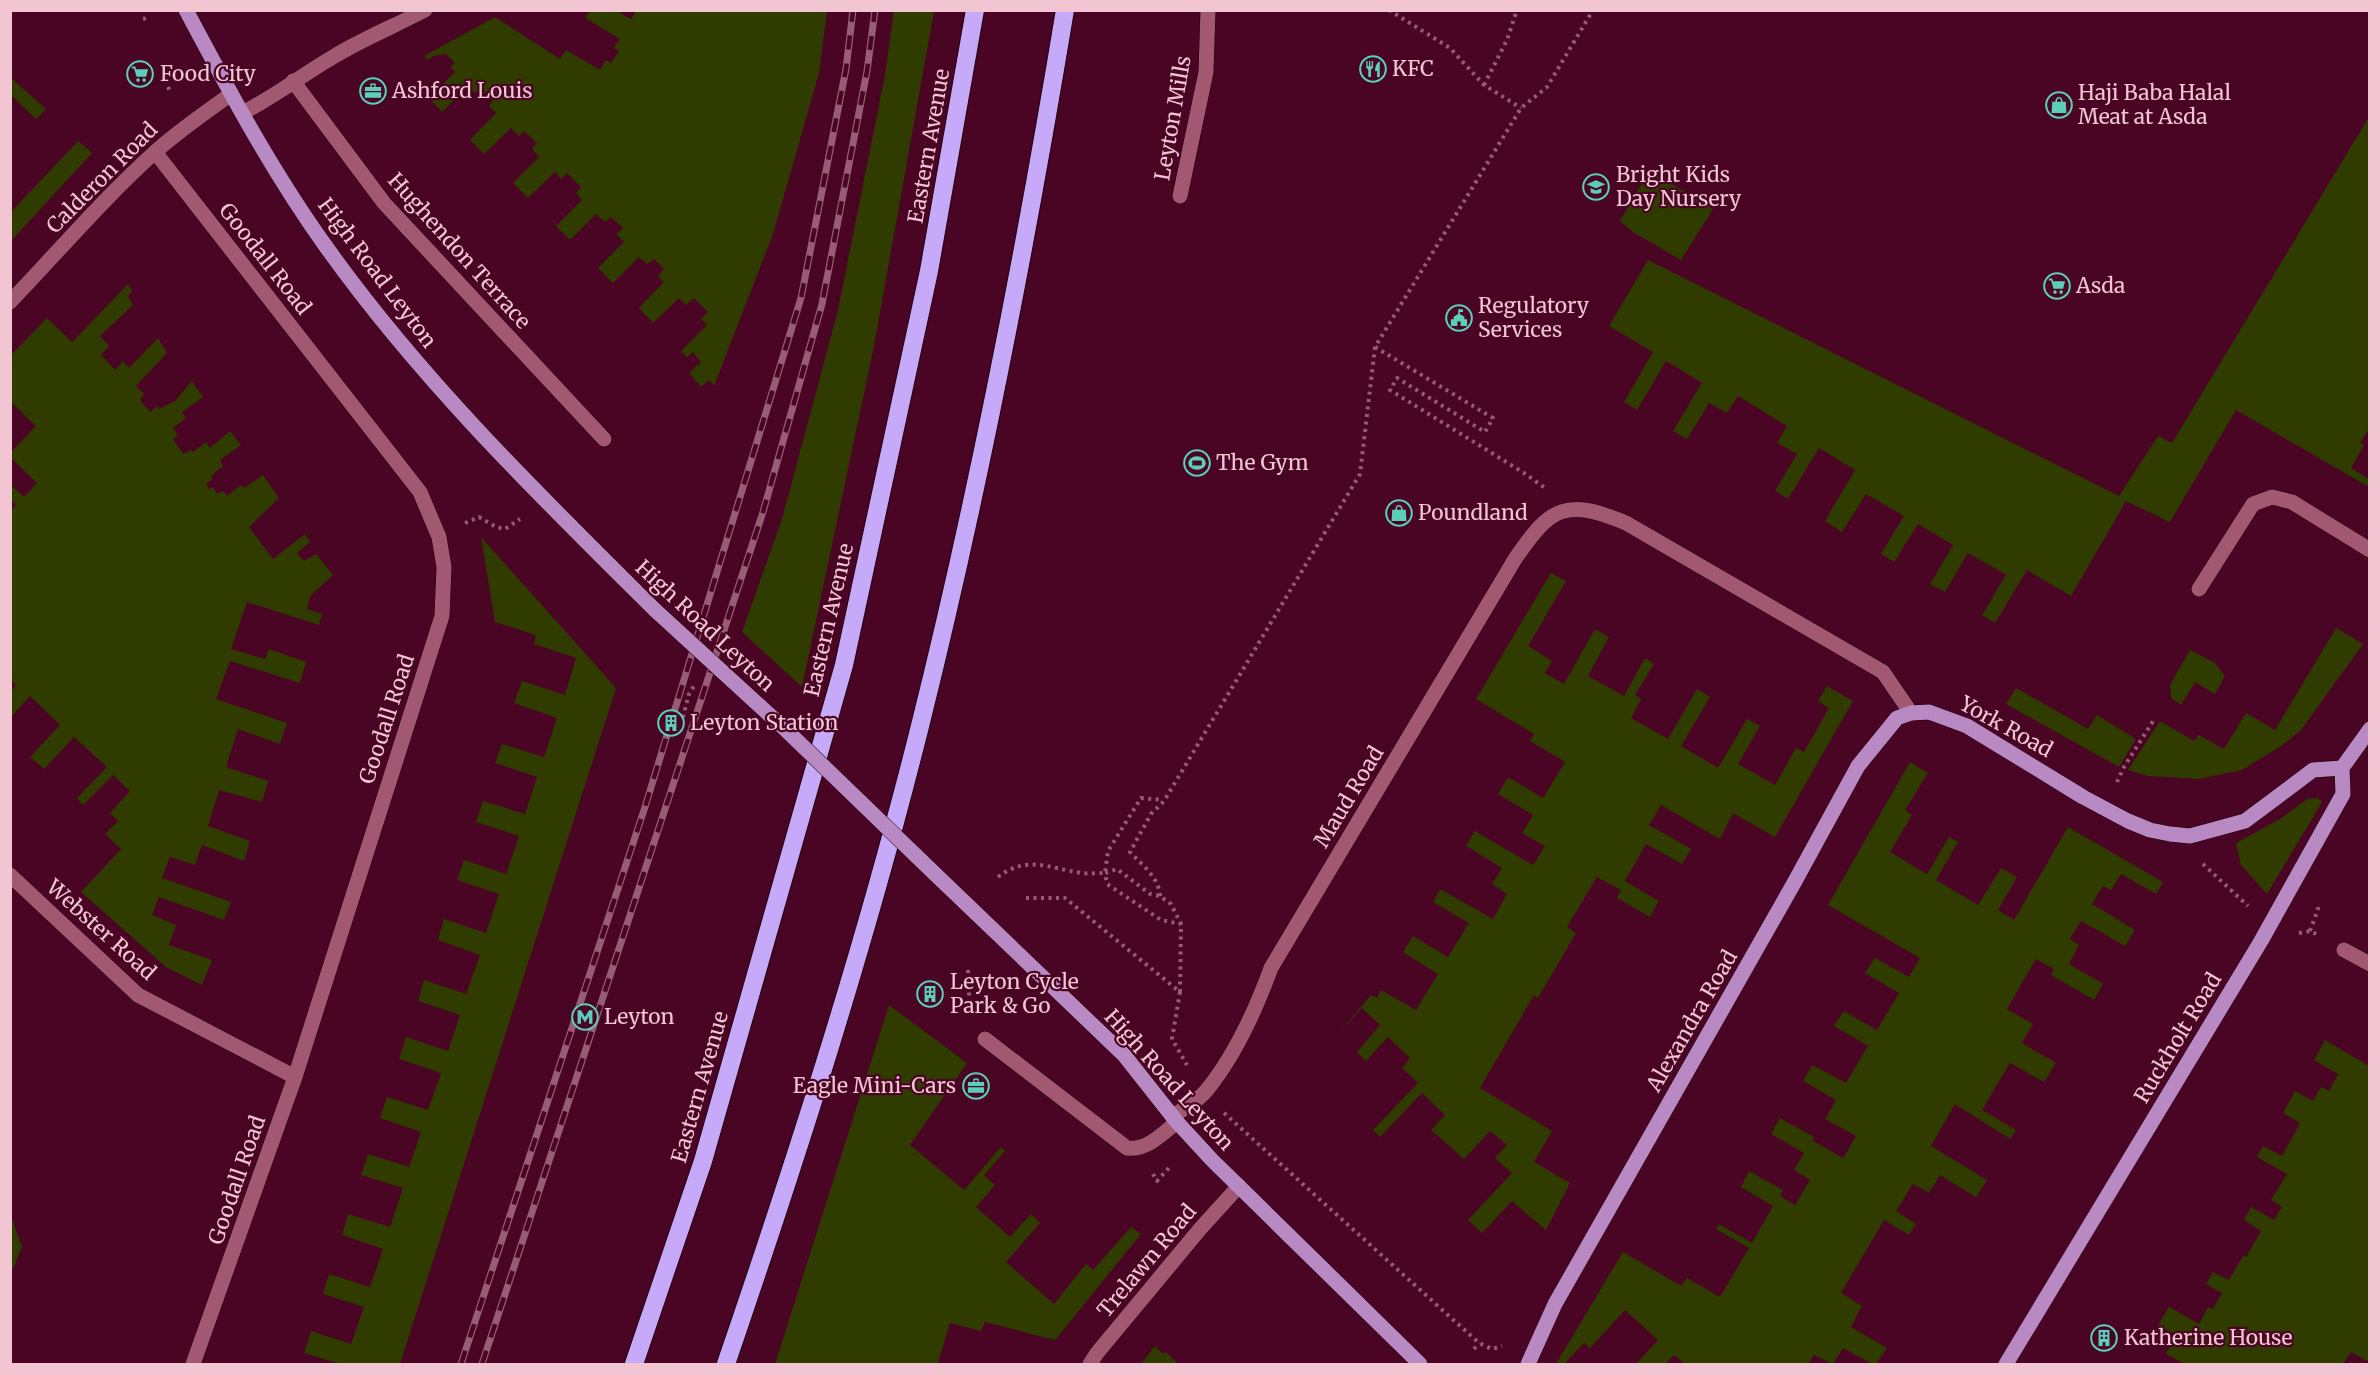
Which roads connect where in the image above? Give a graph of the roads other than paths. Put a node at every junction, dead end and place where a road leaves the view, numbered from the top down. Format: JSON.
{"nodes":[{"id":1,"x":186,"y":10,"type":"edge"},
{"id":2,"x":425,"y":10,"type":"edge"},
{"id":3,"x":975,"y":10,"type":"edge"},
{"id":4,"x":1065,"y":10,"type":"edge"},
{"id":5,"x":1208,"y":10,"type":"edge"},
{"id":6,"x":293,"y":81,"type":"junction"},
{"id":7,"x":231,"y":94,"type":"junction"},
{"id":8,"x":242,"y":113,"type":"junction"},
{"id":9,"x":155,"y":152,"type":"junction"},
{"id":10,"x":1180,"y":196,"type":"dead end"},
{"id":11,"x":10,"y":302,"type":"edge"},
{"id":12,"x":604,"y":439,"type":"dead end"},
{"id":13,"x":2370,"y":550,"type":"edge"},
{"id":14,"x":2199,"y":589,"type":"dead end"},
{"id":15,"x":1911,"y":713,"type":"junction"},
{"id":16,"x":2370,"y":729,"type":"edge"},
{"id":17,"x":2342,"y":768,"type":"junction"},
{"id":18,"x":10,"y":875,"type":"edge"},
{"id":19,"x":2344,"y":950,"type":"dead end"},
{"id":20,"x":2370,"y":964,"type":"edge"},
{"id":21,"x":985,"y":1039,"type":"dead end"},
{"id":22,"x":295,"y":1077,"type":"junction"},
{"id":23,"x":1175,"y":1119,"type":"junction"},
{"id":24,"x":1239,"y":1186,"type":"junction"},
{"id":25,"x":193,"y":1365,"type":"edge"},
{"id":26,"x":634,"y":1365,"type":"edge"},
{"id":27,"x":726,"y":1365,"type":"edge"},
{"id":28,"x":1090,"y":1365,"type":"edge"},
{"id":29,"x":1420,"y":1365,"type":"edge"},
{"id":30,"x":1528,"y":1365,"type":"edge"},
{"id":31,"x":2006,"y":1365,"type":"edge"}],
"edges":[{"from":1,"to":7,"type":"main road","name":"High Road Leyton"},
{"from":2,"to":6,"type":"street"},
{"from":3,"to":26,"type":"highway","name":"Eastern Avenue"},
{"from":4,"to":27,"type":"highway"},
{"from":5,"to":10,"type":"street","name":"Leyton Mills"},
{"from":6,"to":8,"type":"street"},
{"from":6,"to":12,"type":"street","name":"Hughendon Terrace"},
{"from":7,"to":8,"type":"main road","name":"High Road Leyton"},
{"from":7,"to":9,"type":"street","name":"Calderon Road"},
{"from":8,"to":23,"type":"main road","name":"High Road Leyton","bridge":true},
{"from":9,"to":11,"type":"street","name":"Calderon Road"},
{"from":9,"to":22,"type":"street","name":"Goodall Road"},
{"from":13,"to":14,"type":"street"},
{"from":15,"to":17,"type":"main road","name":"York Road"},
{"from":15,"to":23,"type":"street","name":"Maud Road"},
{"from":15,"to":30,"type":"main road","name":"Alexandra Road"},
{"from":16,"to":17,"type":"main road"},
{"from":17,"to":31,"type":"main road","name":"Ruckholt Road"},
{"from":18,"to":22,"type":"street","name":"Webster Road"},
{"from":19,"to":20,"type":"street"},
{"from":21,"to":23,"type":"street","name":"Maud Road"},
{"from":22,"to":25,"type":"street","name":"Goodall Road"},
{"from":23,"to":24,"type":"main road","name":"High Road Leyton"},
{"from":24,"to":28,"type":"street","name":"Trelawn Road"},
{"from":24,"to":29,"type":"main road","name":"High Road Leyton"}]}
